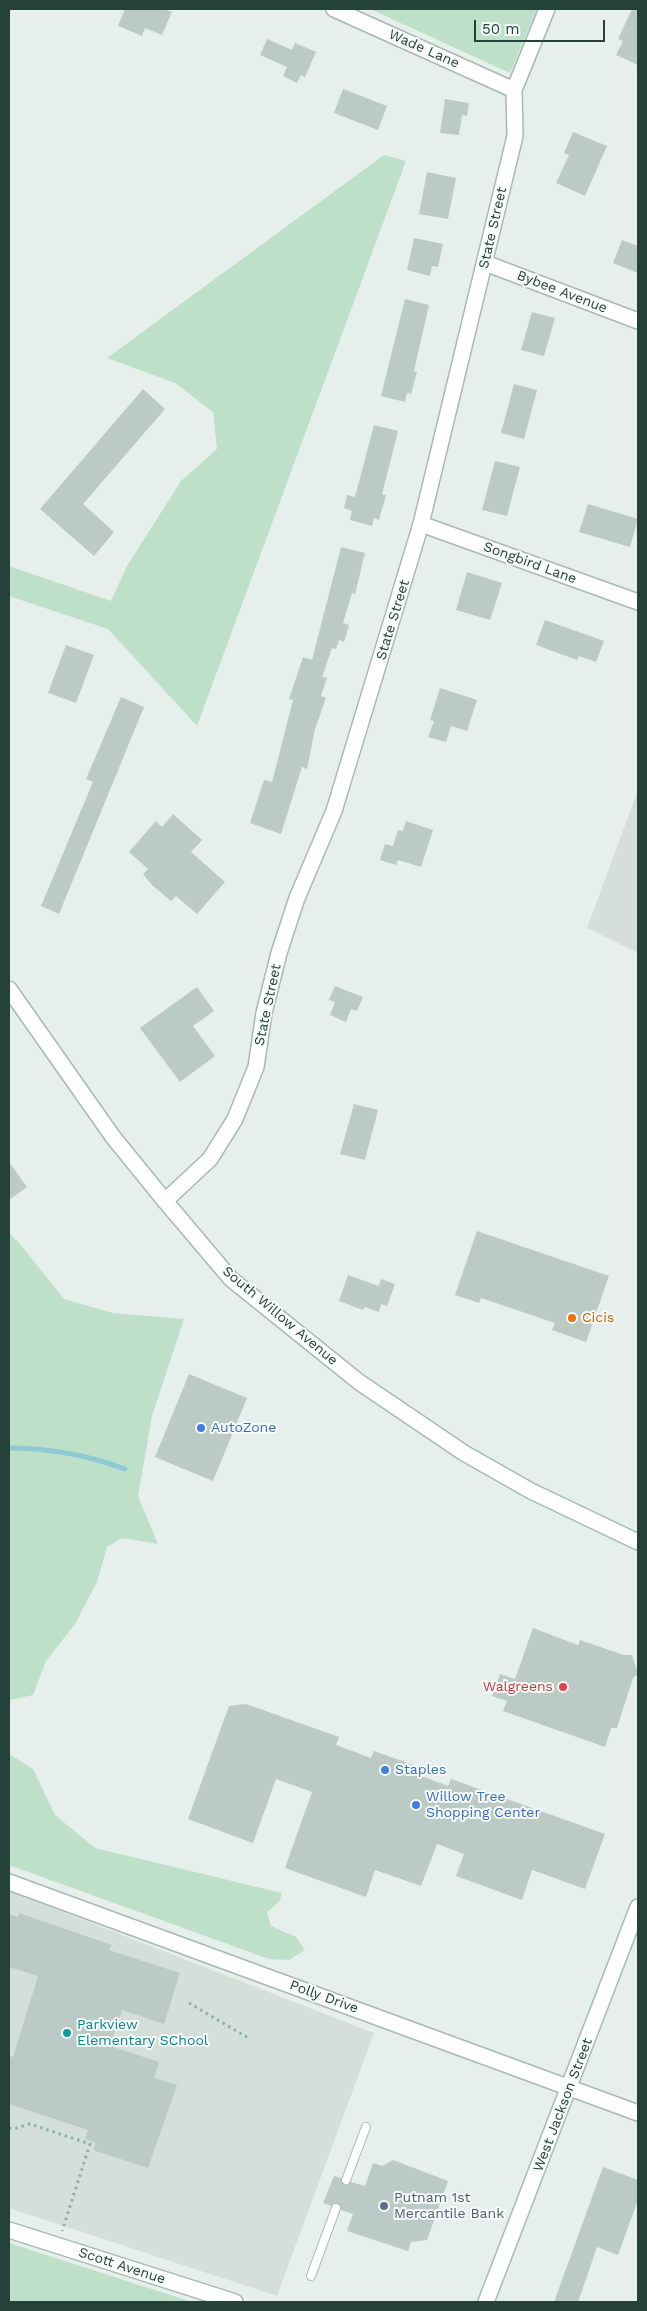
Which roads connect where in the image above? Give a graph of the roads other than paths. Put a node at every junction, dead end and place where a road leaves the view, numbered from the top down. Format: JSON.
{"nodes":[{"id":1,"x":334,"y":9,"type":"edge"},
{"id":2,"x":547,"y":9,"type":"edge"},
{"id":3,"x":514,"y":90,"type":"junction"},
{"id":4,"x":485,"y":264,"type":"junction"},
{"id":5,"x":638,"y":321,"type":"edge"},
{"id":6,"x":421,"y":524,"type":"junction"},
{"id":7,"x":638,"y":602,"type":"edge"},
{"id":8,"x":9,"y":989,"type":"edge"},
{"id":9,"x":165,"y":1201,"type":"junction"},
{"id":10,"x":638,"y":1542,"type":"edge"},
{"id":11,"x":9,"y":1882,"type":"edge"},
{"id":12,"x":638,"y":1907,"type":"edge"},
{"id":13,"x":570,"y":2088,"type":"junction"},
{"id":14,"x":638,"y":2113,"type":"edge"},
{"id":15,"x":366,"y":2127,"type":"dead end"},
{"id":16,"x":346,"y":2180,"type":"dead end"},
{"id":17,"x":336,"y":2208,"type":"dead end"},
{"id":18,"x":9,"y":2230,"type":"edge"},
{"id":19,"x":311,"y":2276,"type":"dead end"},
{"id":20,"x":235,"y":2302,"type":"edge"},
{"id":21,"x":486,"y":2302,"type":"edge"}],
"edges":[{"from":1,"to":3,"type":"street","name":"Wade Lane"},
{"from":2,"to":3,"type":"street","name":"State Street"},
{"from":3,"to":4,"type":"street","name":"State Street"},
{"from":4,"to":5,"type":"street","name":"Bybee Avenue"},
{"from":4,"to":6,"type":"street","name":"State Street"},
{"from":6,"to":7,"type":"street","name":"Songbird Lane"},
{"from":6,"to":9,"type":"street","name":"State Street"},
{"from":8,"to":9,"type":"street","name":"South Willow Avenue"},
{"from":9,"to":10,"type":"street","name":"South Willow Avenue"},
{"from":11,"to":13,"type":"street","name":"Polly Drive"},
{"from":12,"to":13,"type":"street","name":"West Jackson Street"},
{"from":13,"to":14,"type":"street","name":"Polly Drive"},
{"from":13,"to":21,"type":"street","name":"West Jackson Street"},
{"from":15,"to":16,"type":"lane"},
{"from":17,"to":19,"type":"lane"},
{"from":18,"to":20,"type":"street","name":"Scott Avenue"}]}
